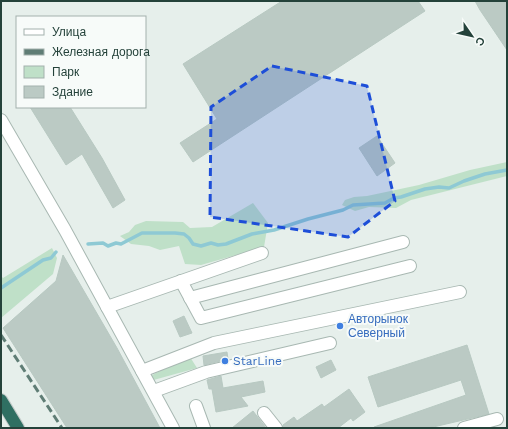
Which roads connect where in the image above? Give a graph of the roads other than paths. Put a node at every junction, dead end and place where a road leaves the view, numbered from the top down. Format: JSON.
{"nodes":[{"id":1,"x":1,"y":120,"type":"edge"},
{"id":2,"x":403,"y":242,"type":"dead end"},
{"id":3,"x":262,"y":253,"type":"dead end"},
{"id":4,"x":410,"y":266,"type":"dead end"},
{"id":5,"x":181,"y":282,"type":"junction"},
{"id":6,"x":460,"y":292,"type":"dead end"},
{"id":7,"x":190,"y":298,"type":"junction"},
{"id":8,"x":107,"y":307,"type":"junction"},
{"id":9,"x":330,"y":343,"type":"dead end"},
{"id":10,"x":142,"y":371,"type":"junction"},
{"id":11,"x":154,"y":391,"type":"junction"},
{"id":12,"x":1,"y":400,"type":"edge"},
{"id":13,"x":196,"y":406,"type":"dead end"},
{"id":14,"x":264,"y":413,"type":"dead end"},
{"id":15,"x":497,"y":419,"type":"dead end"},
{"id":16,"x":18,"y":428,"type":"edge"},
{"id":17,"x":174,"y":428,"type":"edge"},
{"id":18,"x":204,"y":428,"type":"edge"},
{"id":19,"x":276,"y":428,"type":"edge"},
{"id":20,"x":464,"y":428,"type":"edge"}],
"edges":[{"from":1,"to":8,"type":"lane"},
{"from":2,"to":7,"type":"lane"},
{"from":3,"to":5,"type":"lane"},
{"from":4,"to":7,"type":"lane"},
{"from":5,"to":7,"type":"lane"},
{"from":5,"to":8,"type":"lane"},
{"from":6,"to":10,"type":"lane"},
{"from":8,"to":10,"type":"lane"},
{"from":9,"to":11,"type":"lane"},
{"from":10,"to":11,"type":"lane"},
{"from":11,"to":17,"type":"lane"},
{"from":12,"to":16,"type":"highway"},
{"from":13,"to":18,"type":"lane"},
{"from":14,"to":19,"type":"lane"},
{"from":15,"to":20,"type":"lane"}]}
